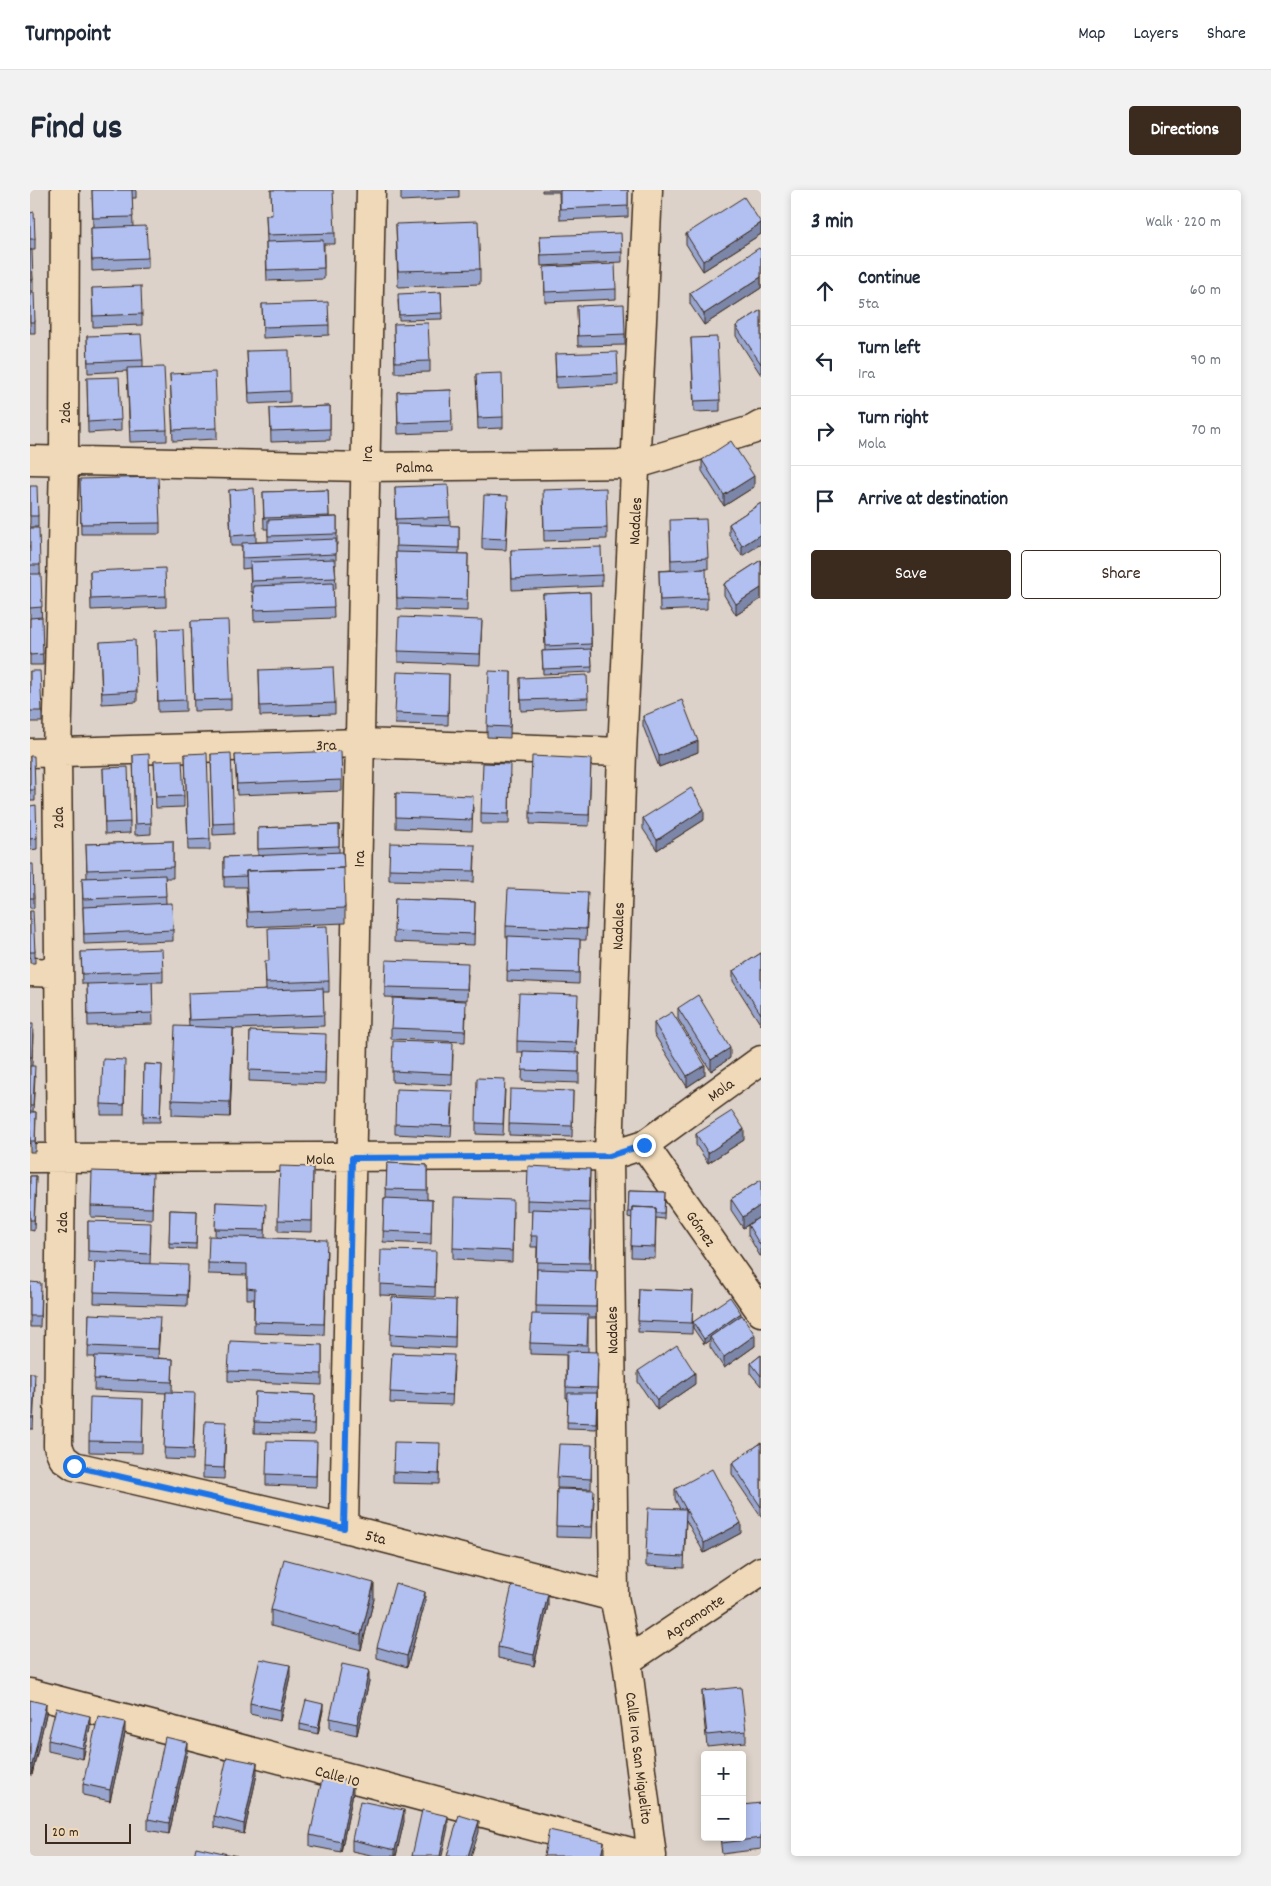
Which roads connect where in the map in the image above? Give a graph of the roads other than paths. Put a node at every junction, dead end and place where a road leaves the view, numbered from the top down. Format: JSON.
{"nodes":[{"id":1,"x":65,"y":190,"type":"edge"},
{"id":2,"x":371,"y":190,"type":"edge"},
{"id":3,"x":648,"y":190,"type":"edge"},
{"id":4,"x":758,"y":434,"type":"edge"},
{"id":5,"x":30,"y":460,"type":"edge"},
{"id":6,"x":64,"y":461,"type":"junction"},
{"id":7,"x":637,"y":464,"type":"junction"},
{"id":8,"x":365,"y":467,"type":"junction"},
{"id":9,"x":360,"y":743,"type":"junction"},
{"id":10,"x":622,"y":752,"type":"junction"},
{"id":11,"x":30,"y":753,"type":"edge"},
{"id":12,"x":57,"y":754,"type":"junction"},
{"id":13,"x":30,"y":972,"type":"edge"},
{"id":14,"x":59,"y":973,"type":"junction"},
{"id":15,"x":761,"y":1060,"type":"edge"},
{"id":16,"x":644,"y":1145,"type":"junction"},
{"id":17,"x":609,"y":1156,"type":"junction"},
{"id":18,"x":30,"y":1158,"type":"edge"},
{"id":19,"x":352,"y":1158,"type":"junction"},
{"id":20,"x":61,"y":1159,"type":"junction"},
{"id":21,"x":761,"y":1312,"type":"edge"},
{"id":22,"x":58,"y":1446,"type":"joint"},
{"id":23,"x":344,"y":1528,"type":"junction"},
{"id":24,"x":761,"y":1571,"type":"edge"},
{"id":25,"x":614,"y":1597,"type":"junction"},
{"id":26,"x":627,"y":1660,"type":"junction"},
{"id":27,"x":30,"y":1693,"type":"edge"},
{"id":28,"x":637,"y":1855,"type":"edge"}],
"edges":[{"from":1,"to":6,"type":"street","name":"2da"},
{"from":2,"to":8,"type":"street","name":"1ra"},
{"from":3,"to":7,"type":"street","name":"Nadales"},
{"from":4,"to":7,"type":"street","name":"Palma"},
{"from":5,"to":6,"type":"street","name":"Palma"},
{"from":6,"to":8,"type":"street","name":"Palma"},
{"from":6,"to":12,"type":"street","name":"2da"},
{"from":7,"to":8,"type":"street","name":"Palma"},
{"from":7,"to":10,"type":"street","name":"Nadales"},
{"from":8,"to":9,"type":"street","name":"1ra"},
{"from":9,"to":10,"type":"street","name":"3ra"},
{"from":9,"to":12,"type":"street","name":"3ra"},
{"from":9,"to":19,"type":"street","name":"1ra"},
{"from":10,"to":17,"type":"street","name":"Nadales"},
{"from":11,"to":12,"type":"street","name":"3ra"},
{"from":12,"to":14,"type":"street","name":"2da"},
{"from":13,"to":14,"type":"street"},
{"from":14,"to":20,"type":"street","name":"2da"},
{"from":15,"to":16,"type":"street","name":"Mola"},
{"from":16,"to":17,"type":"street","name":"Mola"},
{"from":16,"to":21,"type":"street","name":"Gómez"},
{"from":17,"to":19,"type":"street","name":"Mola"},
{"from":17,"to":25,"type":"street","name":"Nadales"},
{"from":18,"to":20,"type":"street","name":"Mola"},
{"from":19,"to":20,"type":"street","name":"Mola"},
{"from":19,"to":23,"type":"street","name":"1ra"},
{"from":20,"to":22,"type":"street","name":"2da"},
{"from":22,"to":23,"type":"street","name":"5ta"},
{"from":23,"to":25,"type":"street","name":"5ta"},
{"from":24,"to":26,"type":"street","name":"Agramonte"},
{"from":25,"to":26,"type":"street","name":"Nadales"},
{"from":26,"to":28,"type":"street","name":"Calle 1ra San Miguelito"},
{"from":27,"to":28,"type":"street","name":"Calle 10"}]}
